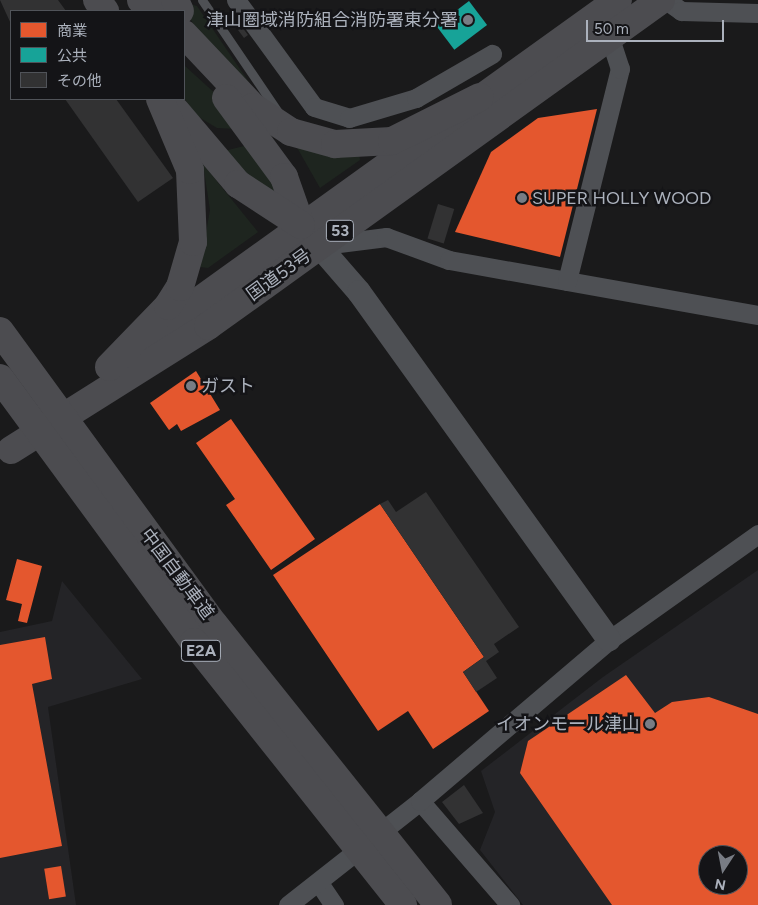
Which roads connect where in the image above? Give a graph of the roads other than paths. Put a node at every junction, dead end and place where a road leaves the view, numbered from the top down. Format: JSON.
{"nodes":[{"id":1,"x":154,"y":0,"type":"edge"},
{"id":2,"x":202,"y":0,"type":"edge"},
{"id":3,"x":236,"y":0,"type":"edge"},
{"id":4,"x":618,"y":0,"type":"edge"},
{"id":5,"x":661,"y":0,"type":"edge"},
{"id":6,"x":666,"y":0,"type":"edge"},
{"id":7,"x":120,"y":5,"type":"edge"},
{"id":8,"x":145,"y":10,"type":"edge"},
{"id":9,"x":148,"y":10,"type":"edge"},
{"id":10,"x":163,"y":10,"type":"edge"},
{"id":11,"x":758,"y":12,"type":"edge"},
{"id":12,"x":185,"y":24,"type":"edge"},
{"id":13,"x":610,"y":39,"type":"junction"},
{"id":14,"x":188,"y":43,"type":"edge"},
{"id":15,"x":492,"y":54,"type":"dead end"},
{"id":16,"x":480,"y":97,"type":"junction"},
{"id":17,"x":160,"y":100,"type":"edge"},
{"id":18,"x":167,"y":100,"type":"edge"},
{"id":19,"x":175,"y":100,"type":"edge"},
{"id":20,"x":292,"y":132,"type":"junction"},
{"id":21,"x":200,"y":138,"type":"junction"},
{"id":22,"x":301,"y":225,"type":"junction"},
{"id":23,"x":319,"y":246,"type":"junction"},
{"id":24,"x":567,"y":281,"type":"junction"},
{"id":25,"x":0,"y":308,"type":"edge"},
{"id":26,"x":758,"y":315,"type":"edge"},
{"id":27,"x":0,"y":331,"type":"edge"},
{"id":28,"x":109,"y":367,"type":"junction"},
{"id":29,"x":0,"y":378,"type":"edge"},
{"id":30,"x":42,"y":382,"type":"junction"},
{"id":31,"x":7,"y":405,"type":"edge"},
{"id":32,"x":6,"y":455,"type":"edge"},
{"id":33,"x":758,"y":534,"type":"edge"},
{"id":34,"x":609,"y":640,"type":"junction"},
{"id":35,"x":420,"y":801,"type":"junction"},
{"id":36,"x":347,"y":817,"type":"junction"},
{"id":37,"x":319,"y":883,"type":"junction"},
{"id":38,"x":288,"y":905,"type":"edge"},
{"id":39,"x":334,"y":905,"type":"edge"},
{"id":40,"x":403,"y":905,"type":"edge"},
{"id":41,"x":438,"y":905,"type":"edge"},
{"id":42,"x":510,"y":905,"type":"edge"}],
"edges":[{"from":1,"to":10,"type":"highway"},
{"from":2,"to":20,"type":"lane"},
{"from":3,"to":15,"type":"street"},
{"from":4,"to":16,"type":"highway","name":"国道53号","number":"53"},
{"from":5,"to":13,"type":"highway","name":"国道53号","number":"53"},
{"from":6,"to":11,"type":"street"},
{"from":7,"to":8,"type":"highway"},
{"from":7,"to":9,"type":"highway"},
{"from":12,"to":14,"type":"highway"},
{"from":13,"to":23,"type":"highway","name":"国道53号","number":"53"},
{"from":13,"to":24,"type":"street"},
{"from":14,"to":20,"type":"highway"},
{"from":14,"to":22,"type":"highway"},
{"from":16,"to":20,"type":"highway"},
{"from":16,"to":22,"type":"highway","name":"国道53号","number":"53"},
{"from":17,"to":28,"type":"highway"},
{"from":18,"to":21,"type":"highway"},
{"from":19,"to":21,"type":"highway"},
{"from":21,"to":22,"type":"highway"},
{"from":22,"to":23,"type":"street"},
{"from":22,"to":28,"type":"highway","name":"国道53号","number":"53"},
{"from":23,"to":24,"type":"street"},
{"from":23,"to":32,"type":"highway","name":"国道53号","number":"53"},
{"from":23,"to":34,"type":"street"},
{"from":24,"to":26,"type":"street"},
{"from":25,"to":30,"type":"highway"},
{"from":27,"to":30,"type":"highway"},
{"from":28,"to":32,"type":"highway","name":"国道53号","number":"53"},
{"from":29,"to":31,"type":"highway","name":"中国自動車道","number":"E2A"},
{"from":30,"to":36,"type":"highway","name":"中国自動車道","number":"E2A"},
{"from":31,"to":36,"type":"highway","name":"中国自動車道","number":"E2A"},
{"from":33,"to":34,"type":"street"},
{"from":34,"to":35,"type":"street"},
{"from":35,"to":37,"type":"street"},
{"from":35,"to":42,"type":"street"},
{"from":36,"to":40,"type":"highway","name":"中国自動車道","number":"E2A"},
{"from":36,"to":41,"type":"highway","name":"中国自動車道","number":"E2A"},
{"from":37,"to":38,"type":"street"},
{"from":37,"to":39,"type":"street"}]}
